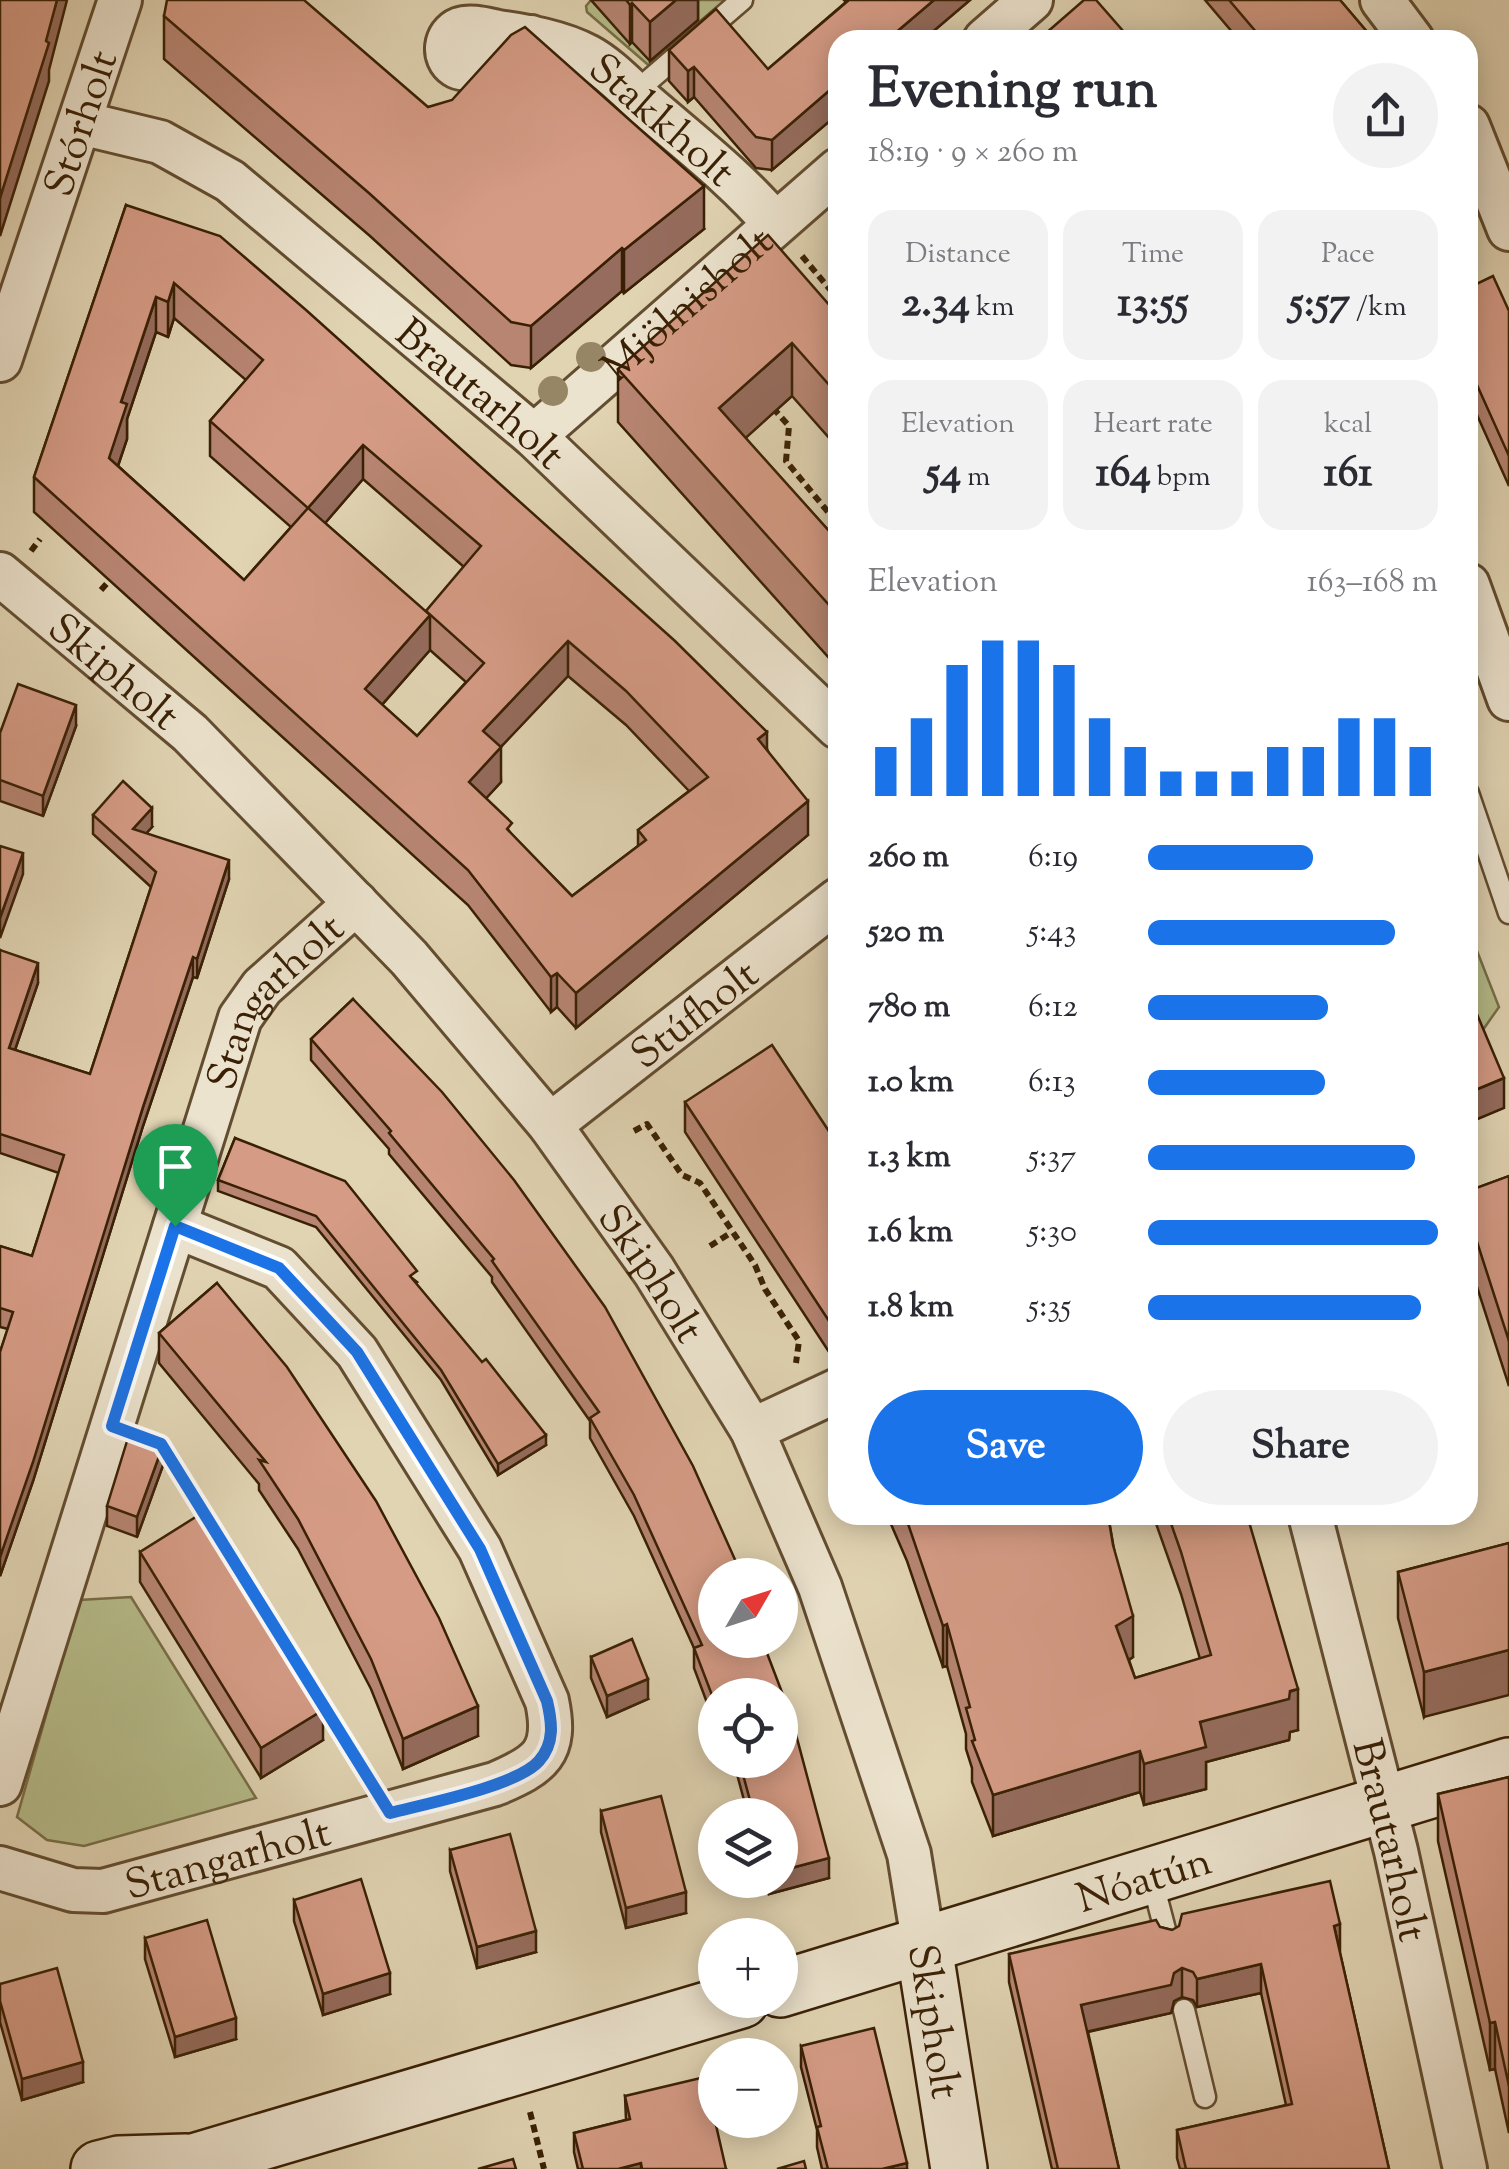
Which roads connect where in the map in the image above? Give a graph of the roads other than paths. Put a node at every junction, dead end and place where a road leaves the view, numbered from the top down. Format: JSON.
{"nodes":[{"id":1,"x":120,"y":0,"type":"edge"},
{"id":2,"x":742,"y":0,"type":"edge"},
{"id":3,"x":1031,"y":0,"type":"edge"},
{"id":4,"x":1382,"y":0,"type":"edge"},
{"id":5,"x":996,"y":30,"type":"edge"},
{"id":6,"x":1404,"y":30,"type":"edge"},
{"id":7,"x":531,"y":37,"type":"edge"},
{"id":8,"x":634,"y":94,"type":"junction"},
{"id":9,"x":81,"y":123,"type":"junction"},
{"id":10,"x":1478,"y":146,"type":"edge"},
{"id":11,"x":828,"y":179,"type":"edge"},
{"id":12,"x":775,"y":224,"type":"junction"},
{"id":13,"x":1509,"y":229,"type":"edge"},
{"id":14,"x":0,"y":360,"type":"edge"},
{"id":15,"x":534,"y":436,"type":"junction"},
{"id":16,"x":0,"y":574,"type":"edge"},
{"id":17,"x":1478,"y":623,"type":"edge"},
{"id":18,"x":1492,"y":677,"type":"edge"},
{"id":19,"x":828,"y":717,"type":"edge"},
{"id":20,"x":1478,"y":822,"type":"edge"},
{"id":21,"x":356,"y":903,"type":"junction"},
{"id":22,"x":828,"y":908,"type":"edge"},
{"id":23,"x":1509,"y":913,"type":"edge"},
{"id":24,"x":550,"y":1125,"type":"junction"},
{"id":25,"x":175,"y":1226,"type":"junction"},
{"id":26,"x":828,"y":1395,"type":"edge"},
{"id":27,"x":752,"y":1430,"type":"junction"},
{"id":28,"x":1313,"y":1525,"type":"edge"},
{"id":29,"x":1509,"y":1766,"type":"edge"},
{"id":30,"x":0,"y":1784,"type":"edge"},
{"id":31,"x":1384,"y":1804,"type":"junction"},
{"id":32,"x":0,"y":1868,"type":"edge"},
{"id":33,"x":1151,"y":1874,"type":"junction"},
{"id":34,"x":1169,"y":1946,"type":"edge"},
{"id":35,"x":924,"y":1947,"type":"junction"},
{"id":36,"x":798,"y":1984,"type":"edge"},
{"id":37,"x":1184,"y":2010,"type":"dead end"},
{"id":38,"x":698,"y":2013,"type":"edge"},
{"id":39,"x":1205,"y":2097,"type":"dead end"},
{"id":40,"x":178,"y":2166,"type":"edge"},
{"id":41,"x":99,"y":2169,"type":"edge"},
{"id":42,"x":959,"y":2169,"type":"edge"},
{"id":43,"x":1465,"y":2169,"type":"edge"}],
"edges":[{"from":1,"to":9,"type":"street","name":"Stórholt"},
{"from":2,"to":8,"type":"lane"},
{"from":3,"to":5,"type":"street"},
{"from":4,"to":6,"type":"street"},
{"from":7,"to":8,"type":"street","name":"Stakkholt"},
{"from":8,"to":12,"type":"street","name":"Stakkholt"},
{"from":9,"to":14,"type":"street","name":"Stórholt"},
{"from":9,"to":15,"type":"street","name":"Brautarholt"},
{"from":10,"to":13,"type":"street"},
{"from":11,"to":12,"type":"street","name":"Mjölnisholt"},
{"from":12,"to":15,"type":"street","name":"Mjölnisholt"},
{"from":15,"to":19,"type":"street","name":"Brautarholt"},
{"from":16,"to":21,"type":"street","name":"Skipholt"},
{"from":17,"to":18,"type":"street"},
{"from":20,"to":23,"type":"lane"},
{"from":21,"to":24,"type":"street","name":"Skipholt"},
{"from":21,"to":25,"type":"street","name":"Stangarholt"},
{"from":22,"to":24,"type":"street","name":"Stúfholt"},
{"from":24,"to":27,"type":"street","name":"Skipholt"},
{"from":25,"to":30,"type":"street","name":"Stangarholt"},
{"from":25,"to":32,"type":"street","name":"Stangarholt"},
{"from":26,"to":27,"type":"street"},
{"from":27,"to":35,"type":"street","name":"Skipholt"},
{"from":28,"to":31,"type":"street","name":"Brautarholt"},
{"from":29,"to":31,"type":"street","name":"Nóatún"},
{"from":31,"to":33,"type":"street","name":"Nóatún"},
{"from":31,"to":43,"type":"street","name":"Brautarholt"},
{"from":33,"to":34,"type":"lane"},
{"from":33,"to":35,"type":"street","name":"Nóatún"},
{"from":35,"to":36,"type":"street","name":"Nóatún"},
{"from":35,"to":42,"type":"street","name":"Skipholt"},
{"from":37,"to":39,"type":"lane"},
{"from":38,"to":40,"type":"street"},
{"from":40,"to":41,"type":"street"}]}
